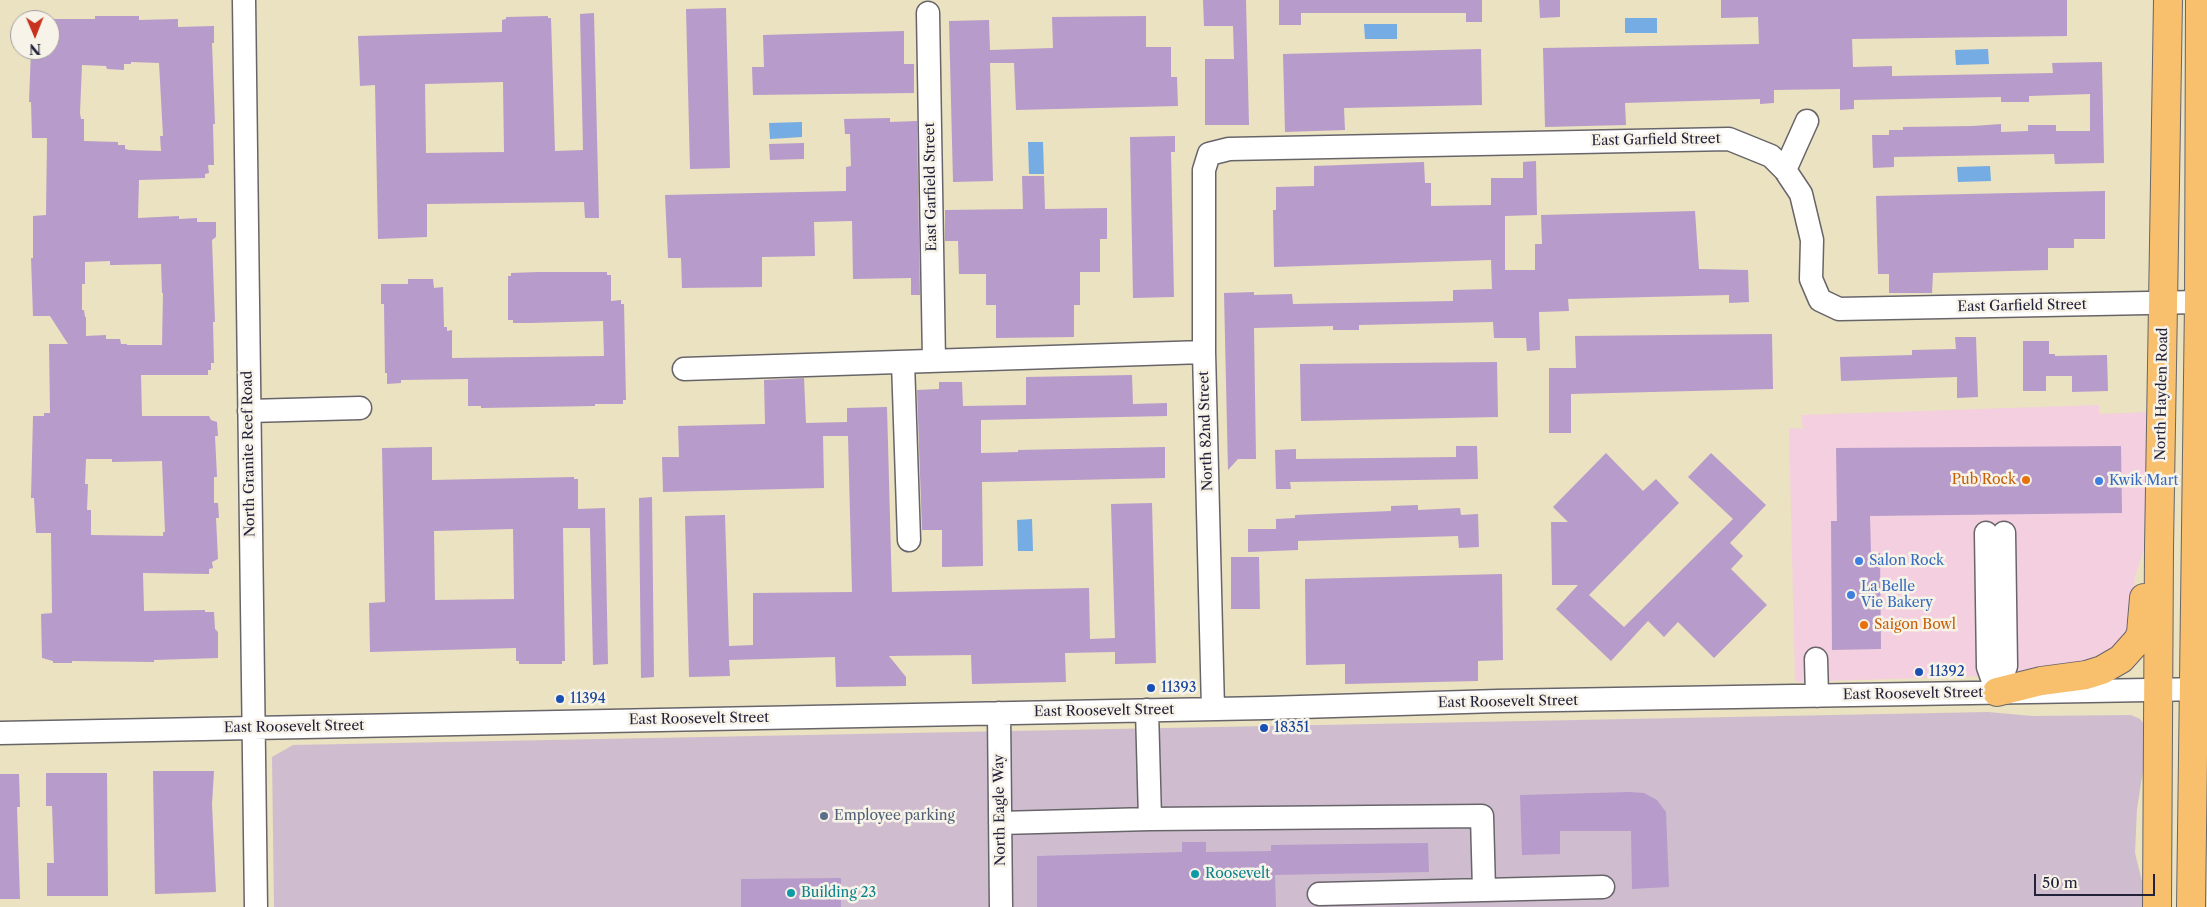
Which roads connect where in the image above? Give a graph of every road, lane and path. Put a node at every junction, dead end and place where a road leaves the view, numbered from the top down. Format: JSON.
{"nodes":[{"id":1,"x":244,"y":0,"type":"edge"},
{"id":2,"x":2167,"y":9,"type":"edge"},
{"id":3,"x":2202,"y":11,"type":"edge"},
{"id":4,"x":928,"y":13,"type":"dead end"},
{"id":5,"x":1807,"y":121,"type":"dead end"},
{"id":6,"x":1209,"y":154,"type":"joint"},
{"id":7,"x":1785,"y":170,"type":"junction"},
{"id":8,"x":2199,"y":302,"type":"junction"},
{"id":9,"x":2164,"y":303,"type":"junction"},
{"id":10,"x":1204,"y":352,"type":"junction"},
{"id":11,"x":934,"y":361,"type":"junction"},
{"id":12,"x":903,"y":362,"type":"junction"},
{"id":13,"x":684,"y":369,"type":"dead end"},
{"id":14,"x":360,"y":408,"type":"dead end"},
{"id":15,"x":249,"y":411,"type":"junction"},
{"id":16,"x":1995,"y":533,"type":"dead end"},
{"id":17,"x":909,"y":540,"type":"dead end"},
{"id":18,"x":2159,"y":547,"type":"junction"},
{"id":19,"x":1816,"y":659,"type":"dead end"},
{"id":20,"x":2200,"y":689,"type":"edge"},
{"id":21,"x":2159,"y":690,"type":"junction"},
{"id":22,"x":1997,"y":692,"type":"junction"},
{"id":23,"x":1817,"y":696,"type":"junction"},
{"id":24,"x":1213,"y":709,"type":"junction"},
{"id":25,"x":1147,"y":710,"type":"junction"},
{"id":26,"x":999,"y":713,"type":"junction"},
{"id":27,"x":252,"y":728,"type":"junction"},
{"id":28,"x":0,"y":733,"type":"edge"},
{"id":29,"x":1150,"y":819,"type":"junction"},
{"id":30,"x":1000,"y":823,"type":"junction"},
{"id":31,"x":1603,"y":887,"type":"dead end"},
{"id":32,"x":1484,"y":890,"type":"junction"},
{"id":33,"x":1319,"y":894,"type":"dead end"},
{"id":34,"x":256,"y":907,"type":"edge"},
{"id":35,"x":1001,"y":907,"type":"edge"},
{"id":36,"x":2157,"y":907,"type":"edge"},
{"id":37,"x":2191,"y":907,"type":"edge"}],
"edges":[{"from":1,"to":15,"type":"street","name":"North Granite Reef Road"},
{"from":2,"to":3,"type":"street"},
{"from":2,"to":9,"type":"main road","name":"North Hayden Road"},
{"from":3,"to":8,"type":"main road"},
{"from":4,"to":11,"type":"street","name":"East Garfield Street"},
{"from":5,"to":7,"type":"street"},
{"from":6,"to":7,"type":"street","name":"East Garfield Street"},
{"from":6,"to":10,"type":"street","name":"North 82nd Street"},
{"from":7,"to":9,"type":"street","name":"East Garfield Street"},
{"from":8,"to":9,"type":"street","name":"East Garfield Street"},
{"from":8,"to":20,"type":"main road"},
{"from":9,"to":18,"type":"main road","name":"North Hayden Road"},
{"from":10,"to":11,"type":"street"},
{"from":10,"to":24,"type":"street","name":"North 82nd Street"},
{"from":11,"to":12,"type":"street"},
{"from":12,"to":13,"type":"street"},
{"from":12,"to":17,"type":"street"},
{"from":14,"to":15,"type":"street"},
{"from":15,"to":27,"type":"street","name":"North Granite Reef Road"},
{"from":16,"to":22,"type":"street"},
{"from":18,"to":21,"type":"main road","name":"North Hayden Road"},
{"from":18,"to":22,"type":"main road"},
{"from":19,"to":23,"type":"street"},
{"from":20,"to":21,"type":"street","name":"East Roosevelt Street"},
{"from":20,"to":37,"type":"main road"},
{"from":21,"to":22,"type":"street","name":"East Roosevelt Street"},
{"from":21,"to":36,"type":"main road","name":"North Hayden Road"},
{"from":22,"to":23,"type":"street","name":"East Roosevelt Street"},
{"from":23,"to":24,"type":"street","name":"East Roosevelt Street"},
{"from":24,"to":25,"type":"street","name":"East Roosevelt Street"},
{"from":25,"to":26,"type":"street","name":"East Roosevelt Street"},
{"from":25,"to":29,"type":"street"},
{"from":26,"to":27,"type":"street","name":"East Roosevelt Street"},
{"from":26,"to":30,"type":"street","name":"North Eagle Way"},
{"from":27,"to":28,"type":"street","name":"East Roosevelt Street"},
{"from":27,"to":34,"type":"street","name":"North Granite Reef Road"},
{"from":29,"to":30,"type":"street"},
{"from":29,"to":32,"type":"street"},
{"from":30,"to":35,"type":"street","name":"North Eagle Way"},
{"from":31,"to":32,"type":"street"},
{"from":32,"to":33,"type":"street"}]}
